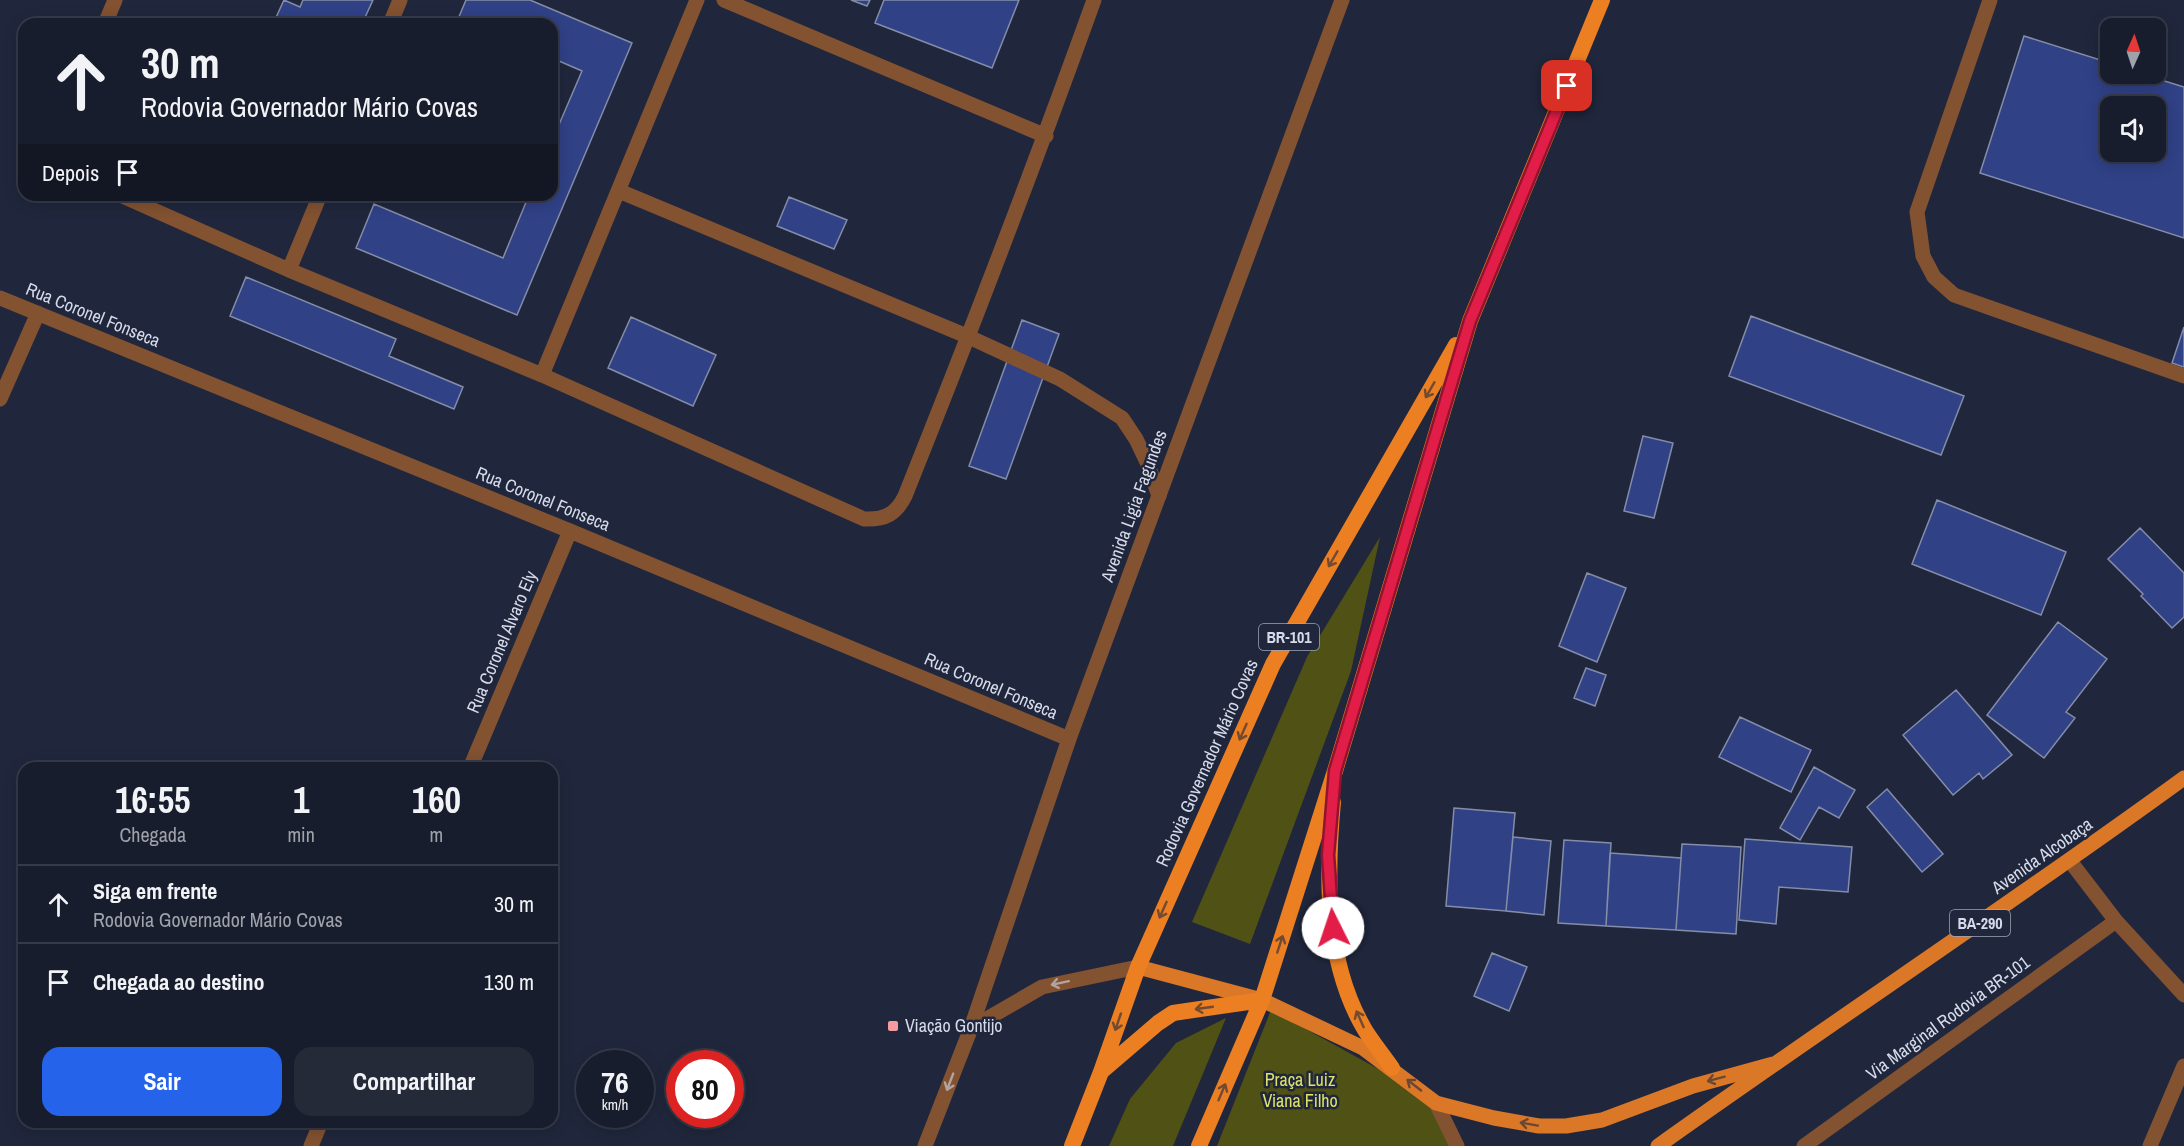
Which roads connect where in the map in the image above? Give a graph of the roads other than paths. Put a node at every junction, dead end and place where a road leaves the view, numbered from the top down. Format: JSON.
{"nodes":[{"id":1,"x":115,"y":0,"type":"edge"},
{"id":2,"x":400,"y":0,"type":"edge"},
{"id":3,"x":697,"y":0,"type":"edge"},
{"id":4,"x":724,"y":0,"type":"edge"},
{"id":5,"x":1094,"y":0,"type":"edge"},
{"id":6,"x":1342,"y":0,"type":"edge"},
{"id":7,"x":1602,"y":0,"type":"edge"},
{"id":8,"x":1990,"y":0,"type":"edge"},
{"id":9,"x":108,"y":18,"type":"edge"},
{"id":10,"x":392,"y":18,"type":"edge"},
{"id":11,"x":1046,"y":136,"type":"junction"},
{"id":12,"x":619,"y":191,"type":"junction"},
{"id":13,"x":134,"y":201,"type":"edge"},
{"id":14,"x":318,"y":201,"type":"edge"},
{"id":15,"x":289,"y":270,"type":"junction"},
{"id":16,"x":0,"y":298,"type":"edge"},
{"id":17,"x":38,"y":313,"type":"junction"},
{"id":18,"x":1470,"y":321,"type":"junction"},
{"id":19,"x":969,"y":337,"type":"junction"},
{"id":20,"x":542,"y":375,"type":"junction"},
{"id":21,"x":2184,"y":376,"type":"edge"},
{"id":22,"x":0,"y":399,"type":"edge"},
{"id":23,"x":1159,"y":496,"type":"junction"},
{"id":24,"x":570,"y":531,"type":"junction"},
{"id":25,"x":1069,"y":739,"type":"junction"},
{"id":26,"x":473,"y":762,"type":"edge"},
{"id":27,"x":1335,"y":771,"type":"junction"},
{"id":28,"x":2184,"y":778,"type":"edge"},
{"id":29,"x":2070,"y":861,"type":"junction"},
{"id":30,"x":2116,"y":921,"type":"junction"},
{"id":31,"x":1137,"y":967,"type":"junction"},
{"id":32,"x":2184,"y":995,"type":"edge"},
{"id":33,"x":1262,"y":1000,"type":"junction"},
{"id":34,"x":971,"y":1028,"type":"junction"},
{"id":35,"x":1773,"y":1064,"type":"junction"},
{"id":36,"x":2184,"y":1066,"type":"edge"},
{"id":37,"x":1392,"y":1068,"type":"junction"},
{"id":38,"x":1101,"y":1072,"type":"junction"},
{"id":39,"x":1436,"y":1102,"type":"junction"},
{"id":40,"x":318,"y":1128,"type":"edge"},
{"id":41,"x":311,"y":1146,"type":"edge"},
{"id":42,"x":925,"y":1146,"type":"edge"},
{"id":43,"x":1072,"y":1146,"type":"edge"},
{"id":44,"x":1199,"y":1146,"type":"edge"},
{"id":45,"x":1457,"y":1146,"type":"edge"},
{"id":46,"x":1658,"y":1146,"type":"edge"},
{"id":47,"x":1804,"y":1146,"type":"edge"},
{"id":48,"x":2151,"y":1146,"type":"edge"}],
"edges":[{"from":1,"to":9,"type":"street"},
{"from":2,"to":10,"type":"street"},
{"from":3,"to":12,"type":"street"},
{"from":4,"to":11,"type":"street"},
{"from":5,"to":11,"type":"street"},
{"from":6,"to":23,"type":"street","name":"Avenida Ligia Fagundes"},
{"from":7,"to":18,"type":"highway","name":"Rodovia Governador Mário Covas","number":"BR-101"},
{"from":8,"to":21,"type":"street"},
{"from":11,"to":19,"type":"street"},
{"from":12,"to":19,"type":"street"},
{"from":12,"to":20,"type":"street"},
{"from":13,"to":15,"type":"street"},
{"from":14,"to":15,"type":"street"},
{"from":15,"to":20,"type":"street"},
{"from":16,"to":17,"type":"street","name":"Rua Coronel Fonseca"},
{"from":17,"to":22,"type":"street"},
{"from":17,"to":24,"type":"street","name":"Rua Coronel Fonseca"},
{"from":18,"to":27,"type":"highway","name":"Rodovia Governador Mário Covas","number":"BR-101"},
{"from":18,"to":31,"type":"highway","name":"Rodovia Governador Mário Covas","number":"BR-101","one_way":true},
{"from":19,"to":20,"type":"street"},
{"from":19,"to":23,"type":"street"},
{"from":23,"to":25,"type":"street","name":"Avenida Ligia Fagundes"},
{"from":24,"to":25,"type":"street","name":"Rua Coronel Fonseca"},
{"from":24,"to":26,"type":"street","name":"Rua Coronel Alvaro Ely"},
{"from":25,"to":34,"type":"street","name":"Avenida Ligia Fagundes"},
{"from":33,"to":27,"type":"highway","name":"Rodovia Governador Mário Covas","number":"BR-101","one_way":true},
{"from":37,"to":27,"type":"highway","one_way":true},
{"from":28,"to":29,"type":"main road","name":"Avenida Alcobaça","number":"BA-290"},
{"from":29,"to":30,"type":"street"},
{"from":29,"to":35,"type":"main road","name":"Avenida Alcobaça","number":"BA-290"},
{"from":30,"to":32,"type":"street"},
{"from":30,"to":47,"type":"street","name":"Via Marginal Rodovia BR-101"},
{"from":31,"to":33,"type":"main road"},
{"from":31,"to":34,"type":"street","one_way":true},
{"from":31,"to":38,"type":"highway","name":"Rodovia Governador Mário Covas","number":"BR-101","one_way":true},
{"from":33,"to":37,"type":"main road"},
{"from":33,"to":38,"type":"highway","one_way":true},
{"from":44,"to":33,"type":"highway","name":"Rodovia Governador Mário Covas","number":"BR-101","one_way":true},
{"from":34,"to":42,"type":"street","one_way":true},
{"from":35,"to":39,"type":"main road","name":"Avenida Alcobaça","number":"BA-290","one_way":true},
{"from":35,"to":46,"type":"main road","name":"Avenida Alcobaça","number":"BA-290"},
{"from":36,"to":48,"type":"street"},
{"from":39,"to":37,"type":"main road","name":"Avenida Alcobaça","one_way":true},
{"from":38,"to":43,"type":"highway","name":"Rodovia Governador Mário Covas","number":"BR-101"},
{"from":39,"to":45,"type":"street"},
{"from":40,"to":41,"type":"street"}]}
